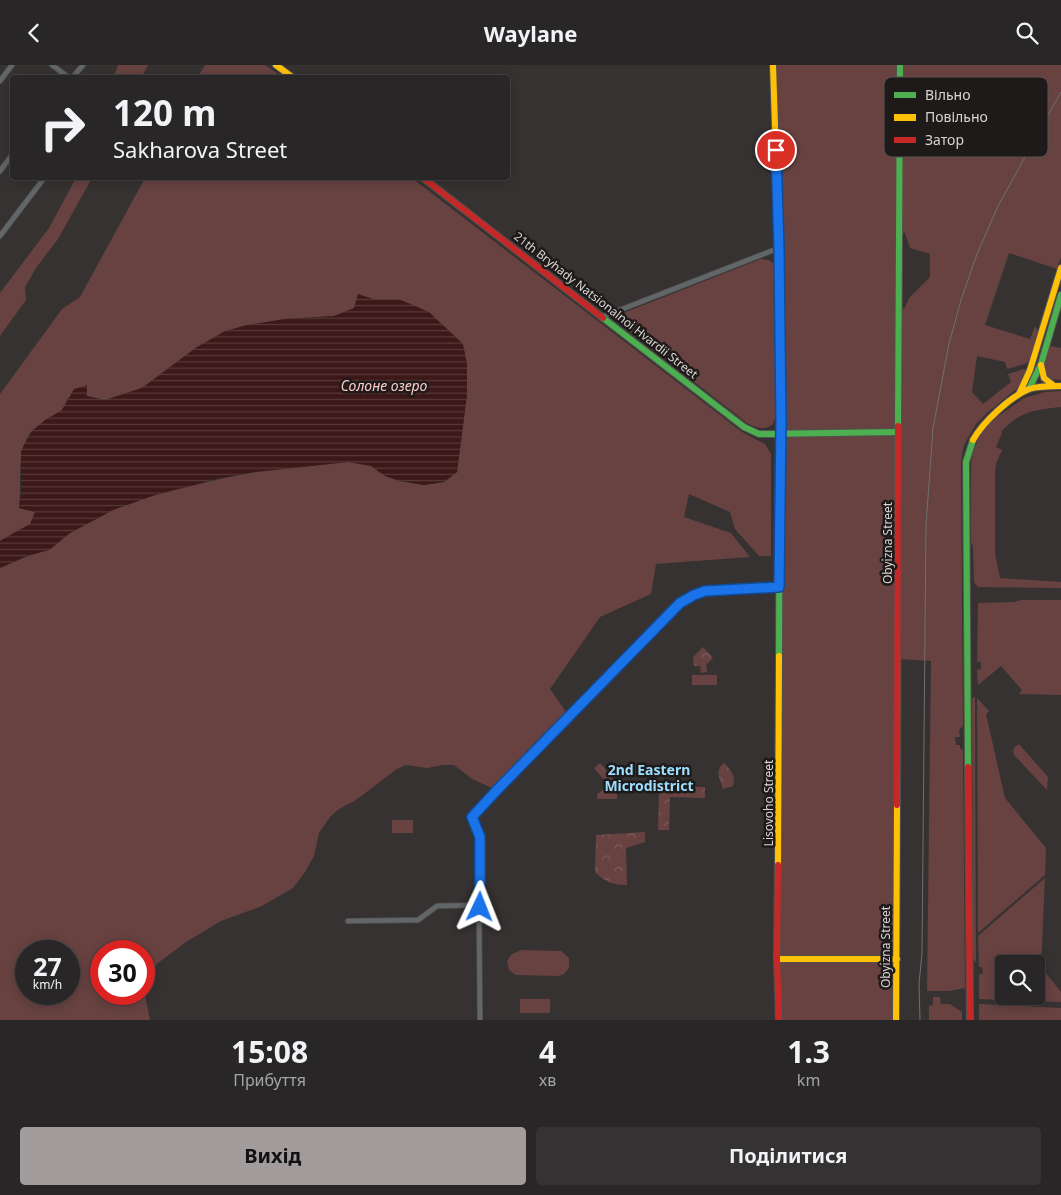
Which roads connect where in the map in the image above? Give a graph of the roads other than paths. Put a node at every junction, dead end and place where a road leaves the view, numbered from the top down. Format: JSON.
{"nodes":[{"id":1,"x":12,"y":65,"type":"edge"},
{"id":2,"x":52,"y":65,"type":"edge"},
{"id":3,"x":83,"y":65,"type":"edge"},
{"id":4,"x":276,"y":65,"type":"edge"},
{"id":5,"x":773,"y":65,"type":"edge"},
{"id":6,"x":65,"y":75,"type":"edge"},
{"id":7,"x":75,"y":75,"type":"edge"},
{"id":8,"x":289,"y":75,"type":"edge"},
{"id":9,"x":0,"y":81,"type":"edge"},
{"id":10,"x":899,"y":157,"type":"edge"},
{"id":11,"x":10,"y":158,"type":"edge"},
{"id":12,"x":0,"y":171,"type":"edge"},
{"id":13,"x":43,"y":180,"type":"edge"},
{"id":14,"x":426,"y":180,"type":"edge"},
{"id":15,"x":0,"y":236,"type":"edge"},
{"id":16,"x":779,"y":248,"type":"junction"},
{"id":17,"x":1061,"y":268,"type":"edge"},
{"id":18,"x":1061,"y":295,"type":"edge"},
{"id":19,"x":602,"y":317,"type":"junction"},
{"id":20,"x":1040,"y":364,"type":"junction"},
{"id":21,"x":1059,"y":386,"type":"edge"},
{"id":22,"x":1028,"y":389,"type":"junction"},
{"id":23,"x":1018,"y":395,"type":"junction"},
{"id":24,"x":898,"y":432,"type":"junction"},
{"id":25,"x":781,"y":435,"type":"junction"},
{"id":26,"x":779,"y":587,"type":"junction"},
{"id":27,"x":480,"y":905,"type":"junction"},
{"id":28,"x":348,"y":921,"type":"dead end"},
{"id":29,"x":777,"y":959,"type":"junction"},
{"id":30,"x":897,"y":959,"type":"junction"},
{"id":31,"x":480,"y":1020,"type":"edge"},
{"id":32,"x":778,"y":1020,"type":"edge"},
{"id":33,"x":896,"y":1020,"type":"edge"},
{"id":34,"x":970,"y":1020,"type":"edge"}],
"edges":[{"from":1,"to":9,"type":"street"},
{"from":2,"to":6,"type":"street"},
{"from":3,"to":7,"type":"street"},
{"from":4,"to":8,"type":"street"},
{"from":5,"to":16,"type":"street","name":"Lisovoho Street"},
{"from":10,"to":24,"type":"street","name":"Obyizna Street"},
{"from":11,"to":12,"type":"street"},
{"from":13,"to":15,"type":"street"},
{"from":14,"to":19,"type":"street","name":"21th Bryhady Natsionalnoi Hvardii Street"},
{"from":16,"to":19,"type":"street"},
{"from":16,"to":25,"type":"street","name":"Lisovoho Street"},
{"from":17,"to":23,"type":"street"},
{"from":18,"to":20,"type":"street"},
{"from":19,"to":25,"type":"street","name":"21th Bryhady Natsionalnoi Hvardii Street"},
{"from":20,"to":21,"type":"street"},
{"from":20,"to":22,"type":"street"},
{"from":21,"to":22,"type":"street"},
{"from":22,"to":23,"type":"street"},
{"from":23,"to":34,"type":"street"},
{"from":24,"to":25,"type":"street","name":"21th Bryhady Natsionalnoi Hvardii Street"},
{"from":24,"to":30,"type":"street","name":"Obyizna Street"},
{"from":25,"to":26,"type":"street","name":"Lisovoho Street"},
{"from":26,"to":27,"type":"street"},
{"from":26,"to":29,"type":"street","name":"Lisovoho Street"},
{"from":27,"to":28,"type":"street"},
{"from":27,"to":31,"type":"street"},
{"from":29,"to":30,"type":"street"},
{"from":29,"to":32,"type":"street","name":"Lisovoho Street"},
{"from":30,"to":33,"type":"street","name":"Obyizna Street"}]}
